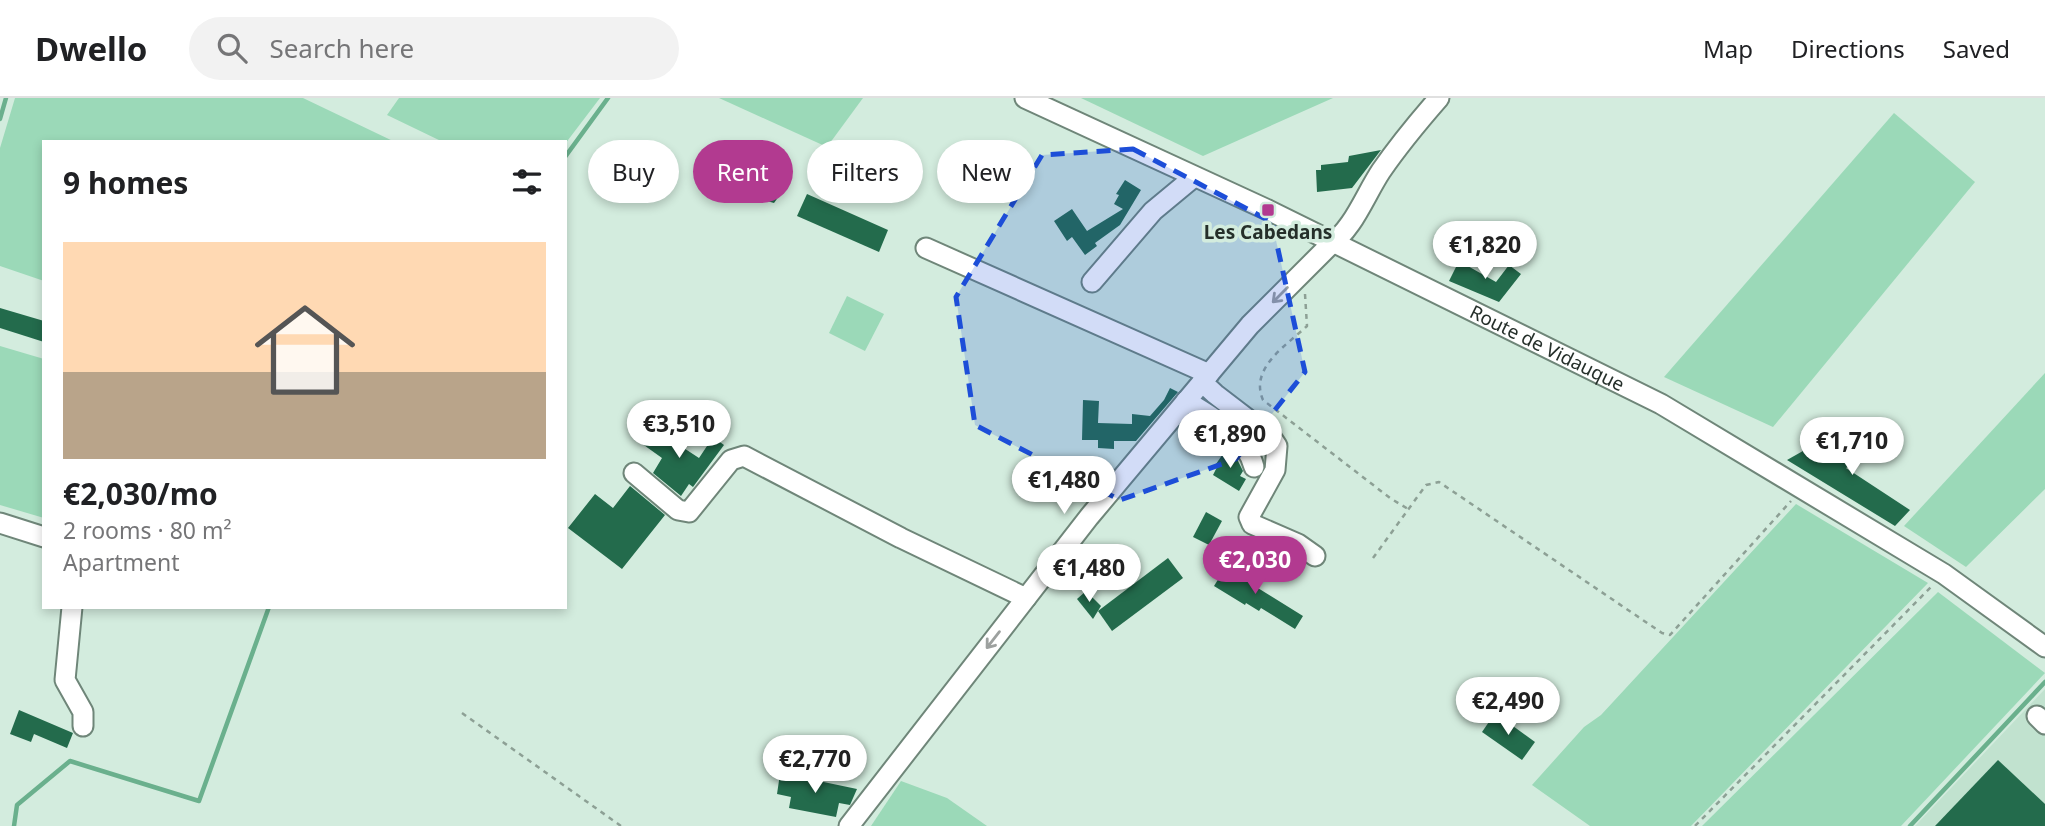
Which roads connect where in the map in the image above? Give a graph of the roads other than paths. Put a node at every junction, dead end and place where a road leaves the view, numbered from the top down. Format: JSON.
{"nodes":[{"id":1,"x":1025,"y":98,"type":"edge"},
{"id":2,"x":1439,"y":98,"type":"edge"},
{"id":3,"x":1195,"y":177,"type":"junction"},
{"id":4,"x":1331,"y":245,"type":"junction"},
{"id":5,"x":926,"y":248,"type":"dead end"},
{"id":6,"x":1092,"y":282,"type":"dead end"},
{"id":7,"x":1205,"y":378,"type":"junction"},
{"id":8,"x":1186,"y":401,"type":"junction"},
{"id":9,"x":1254,"y":467,"type":"dead end"},
{"id":10,"x":634,"y":473,"type":"dead end"},
{"id":11,"x":0,"y":523,"type":"edge"},
{"id":12,"x":42,"y":536,"type":"edge"},
{"id":13,"x":1315,"y":556,"type":"dead end"},
{"id":14,"x":1026,"y":598,"type":"junction"},
{"id":15,"x":72,"y":609,"type":"edge"},
{"id":16,"x":2045,"y":647,"type":"edge"},
{"id":17,"x":83,"y":726,"type":"dead end"},
{"id":18,"x":849,"y":826,"type":"edge"}],
"edges":[{"from":1,"to":3,"type":"street","name":"Route de Vidauque"},
{"from":2,"to":4,"type":"street"},
{"from":3,"to":4,"type":"street","name":"Route de Vidauque"},
{"from":3,"to":6,"type":"street"},
{"from":4,"to":7,"type":"street","one_way":true},
{"from":4,"to":16,"type":"street","name":"Route de Vidauque"},
{"from":5,"to":7,"type":"street"},
{"from":7,"to":8,"type":"street"},
{"from":7,"to":13,"type":"street"},
{"from":8,"to":9,"type":"street"},
{"from":8,"to":14,"type":"street"},
{"from":10,"to":14,"type":"street"},
{"from":11,"to":12,"type":"street"},
{"from":14,"to":18,"type":"street","one_way":true},
{"from":15,"to":17,"type":"street"}]}
